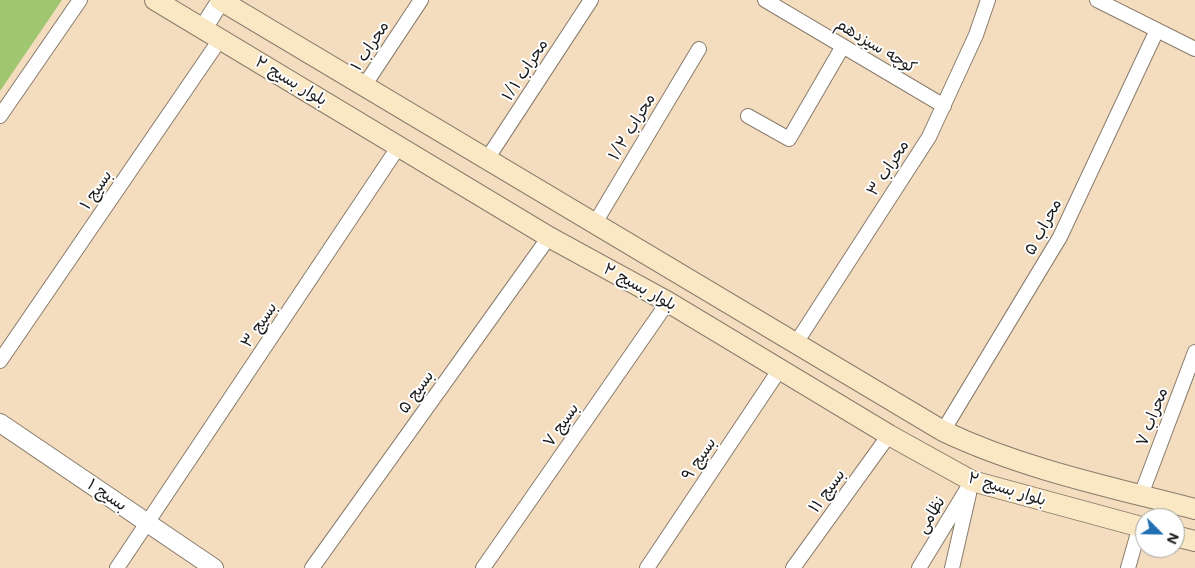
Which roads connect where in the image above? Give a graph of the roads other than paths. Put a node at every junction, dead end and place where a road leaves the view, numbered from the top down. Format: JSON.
{"nodes":[{"id":1,"x":80,"y":0,"type":"edge"},
{"id":2,"x":155,"y":0,"type":"edge"},
{"id":3,"x":221,"y":0,"type":"edge"},
{"id":4,"x":421,"y":0,"type":"edge"},
{"id":5,"x":591,"y":0,"type":"edge"},
{"id":6,"x":765,"y":0,"type":"edge"},
{"id":7,"x":988,"y":0,"type":"edge"},
{"id":8,"x":1097,"y":0,"type":"edge"},
{"id":9,"x":204,"y":27,"type":"junction"},
{"id":10,"x":1157,"y":30,"type":"junction"},
{"id":11,"x":221,"y":38,"type":"junction"},
{"id":12,"x":843,"y":46,"type":"junction"},
{"id":13,"x":1195,"y":48,"type":"edge"},
{"id":14,"x":699,"y":49,"type":"dead end"},
{"id":15,"x":364,"y":86,"type":"junction"},
{"id":16,"x":944,"y":106,"type":"junction"},
{"id":17,"x":0,"y":116,"type":"edge"},
{"id":18,"x":748,"y":116,"type":"dead end"},
{"id":19,"x":399,"y":146,"type":"junction"},
{"id":20,"x":487,"y":159,"type":"junction"},
{"id":21,"x":595,"y":223,"type":"junction"},
{"id":22,"x":549,"y":237,"type":"junction"},
{"id":23,"x":668,"y":302,"type":"junction"},
{"id":24,"x":796,"y":343,"type":"junction"},
{"id":25,"x":1195,"y":352,"type":"edge"},
{"id":26,"x":0,"y":361,"type":"edge"},
{"id":27,"x":780,"y":368,"type":"junction"},
{"id":28,"x":2,"y":428,"type":"edge"},
{"id":29,"x":943,"y":431,"type":"junction"},
{"id":30,"x":889,"y":435,"type":"junction"},
{"id":31,"x":984,"y":450,"type":"junction"},
{"id":32,"x":972,"y":481,"type":"junction"},
{"id":33,"x":1141,"y":495,"type":"junction"},
{"id":34,"x":1195,"y":510,"type":"edge"},
{"id":35,"x":147,"y":522,"type":"junction"},
{"id":36,"x":1135,"y":525,"type":"edge"},
{"id":37,"x":1135,"y":548,"type":"edge"},
{"id":38,"x":117,"y":568,"type":"edge"},
{"id":39,"x":214,"y":568,"type":"edge"},
{"id":40,"x":312,"y":568,"type":"edge"},
{"id":41,"x":483,"y":568,"type":"edge"},
{"id":42,"x":647,"y":568,"type":"edge"},
{"id":43,"x":793,"y":568,"type":"edge"},
{"id":44,"x":919,"y":568,"type":"edge"},
{"id":45,"x":952,"y":568,"type":"edge"},
{"id":46,"x":1128,"y":568,"type":"edge"}],
"edges":[{"from":1,"to":17,"type":"street"},
{"from":2,"to":9,"type":"main road","name":"بلوار بسیج ۲"},
{"from":3,"to":9,"type":"street"},
{"from":3,"to":15,"type":"main road","name":"بلوار بسیج ۲"},
{"from":4,"to":15,"type":"street","name":"محراب ۱"},
{"from":5,"to":20,"type":"street","name":"محراب ۱/۱"},
{"from":6,"to":12,"type":"street","name":"کوچه سیزدهم"},
{"from":7,"to":16,"type":"street","name":"محراب ۳"},
{"from":8,"to":10,"type":"street"},
{"from":9,"to":11,"type":"main road","name":"بلوار بسیج ۲"},
{"from":10,"to":13,"type":"street"},
{"from":10,"to":29,"type":"street","name":"محراب ۵"},
{"from":11,"to":19,"type":"main road","name":"بلوار بسیج ۲"},
{"from":11,"to":26,"type":"street","name":"۱ بسیج"},
{"from":12,"to":16,"type":"street","name":"کوچه سیزدهم"},
{"from":12,"to":18,"type":"street"},
{"from":14,"to":21,"type":"street","name":"محراب ۱/۲"},
{"from":15,"to":20,"type":"main road","name":"بلوار بسیج ۲"},
{"from":16,"to":24,"type":"street","name":"محراب ۳"},
{"from":19,"to":22,"type":"main road","name":"بلوار بسیج ۲"},
{"from":19,"to":35,"type":"street","name":"۳ بسیج"},
{"from":20,"to":21,"type":"main road","name":"بلوار بسیج ۲"},
{"from":21,"to":24,"type":"main road","name":"بلوار بسیج ۲"},
{"from":22,"to":23,"type":"main road","name":"بلوار بسیج ۲"},
{"from":22,"to":40,"type":"street","name":"۵ بسیج"},
{"from":23,"to":27,"type":"main road","name":"بلوار بسیج ۲"},
{"from":23,"to":41,"type":"street","name":"۷ بسیج"},
{"from":24,"to":29,"type":"main road","name":"بلوار بسیج ۲"},
{"from":25,"to":33,"type":"street","name":"محراب ۷"},
{"from":27,"to":30,"type":"main road","name":"بلوار بسیج ۲"},
{"from":27,"to":42,"type":"street","name":"۹ بسیج"},
{"from":28,"to":35,"type":"street","name":"بسیج ۱"},
{"from":29,"to":31,"type":"main road","name":"بلوار بسیج ۲"},
{"from":30,"to":32,"type":"main road","name":"بلوار بسیج ۲"},
{"from":30,"to":43,"type":"street","name":"۱۱ بسیج"},
{"from":31,"to":32,"type":"main road"},
{"from":31,"to":33,"type":"main road","name":"بلوار بسیج ۲"},
{"from":32,"to":36,"type":"main road","name":"بلوار بسیج ۲"},
{"from":32,"to":44,"type":"street","name":"نظامی"},
{"from":32,"to":45,"type":"street"},
{"from":33,"to":34,"type":"main road","name":"بلوار بسیج ۲"},
{"from":35,"to":38,"type":"street","name":"۳ بسیج"},
{"from":35,"to":39,"type":"street","name":"بسیج ۱"},
{"from":37,"to":46,"type":"street"}]}
